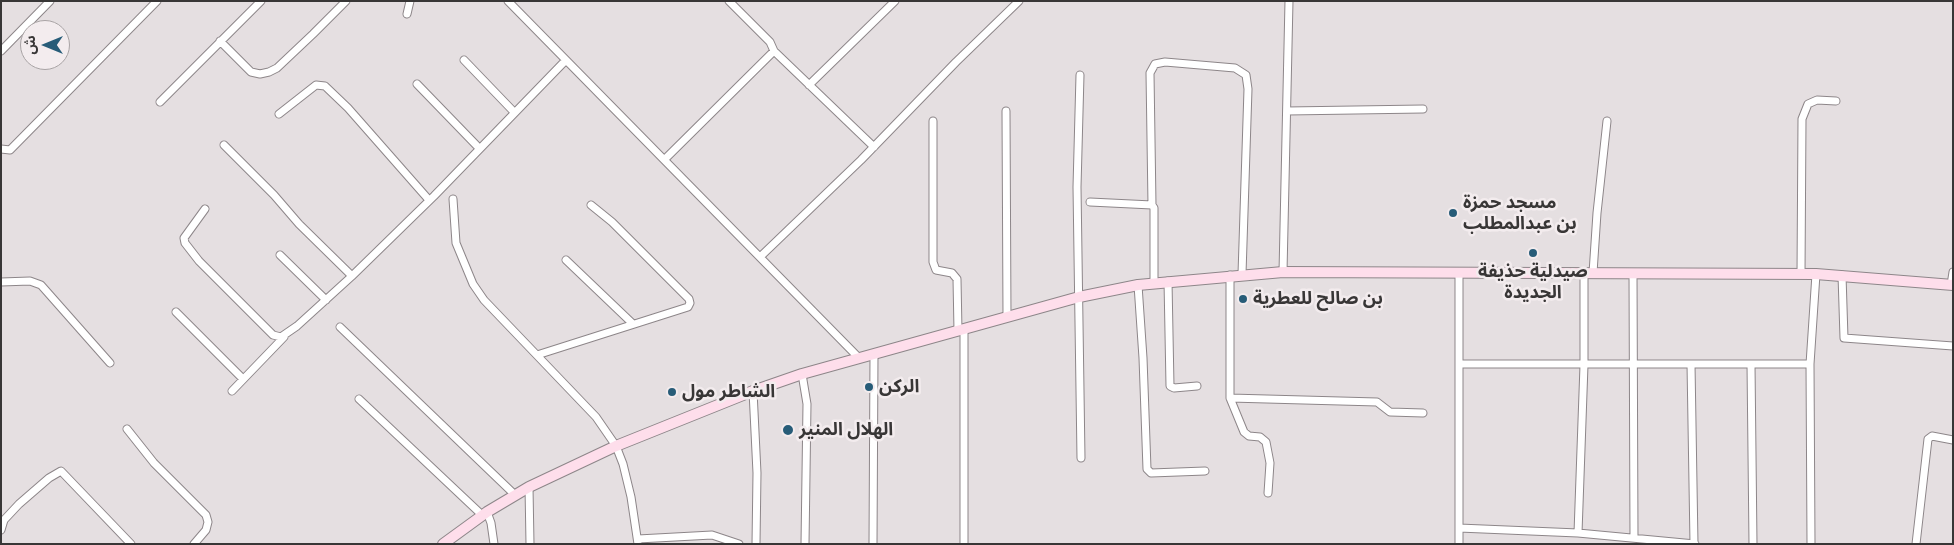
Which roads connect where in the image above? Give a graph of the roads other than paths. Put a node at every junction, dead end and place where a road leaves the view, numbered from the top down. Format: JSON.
{"nodes":[{"id":1,"x":50,"y":1,"type":"edge"},
{"id":2,"x":157,"y":1,"type":"edge"},
{"id":3,"x":261,"y":1,"type":"edge"},
{"id":4,"x":346,"y":1,"type":"edge"},
{"id":5,"x":410,"y":1,"type":"edge"},
{"id":6,"x":508,"y":1,"type":"edge"},
{"id":7,"x":729,"y":1,"type":"edge"},
{"id":8,"x":895,"y":1,"type":"edge"},
{"id":9,"x":1019,"y":1,"type":"edge"},
{"id":10,"x":1289,"y":1,"type":"edge"},
{"id":11,"x":407,"y":14,"type":"dead end"},
{"id":12,"x":220,"y":41,"type":"junction"},
{"id":13,"x":1,"y":51,"type":"edge"},
{"id":14,"x":774,"y":51,"type":"junction"},
{"id":15,"x":464,"y":60,"type":"dead end"},
{"id":16,"x":566,"y":60,"type":"junction"},
{"id":17,"x":1080,"y":75,"type":"dead end"},
{"id":18,"x":417,"y":84,"type":"dead end"},
{"id":19,"x":809,"y":85,"type":"junction"},
{"id":20,"x":1836,"y":101,"type":"dead end"},
{"id":21,"x":160,"y":102,"type":"dead end"},
{"id":22,"x":1423,"y":109,"type":"dead end"},
{"id":23,"x":1287,"y":110,"type":"junction"},
{"id":24,"x":1006,"y":111,"type":"dead end"},
{"id":25,"x":514,"y":112,"type":"junction"},
{"id":26,"x":280,"y":114,"type":"dead end"},
{"id":27,"x":933,"y":121,"type":"dead end"},
{"id":28,"x":1608,"y":121,"type":"dead end"},
{"id":29,"x":224,"y":145,"type":"dead end"},
{"id":30,"x":874,"y":147,"type":"junction"},
{"id":31,"x":480,"y":148,"type":"junction"},
{"id":32,"x":1,"y":150,"type":"edge"},
{"id":33,"x":664,"y":159,"type":"junction"},
{"id":34,"x":453,"y":199,"type":"dead end"},
{"id":35,"x":429,"y":200,"type":"junction"},
{"id":36,"x":1090,"y":202,"type":"dead end"},
{"id":37,"x":1152,"y":204,"type":"junction"},
{"id":38,"x":591,"y":205,"type":"dead end"},
{"id":39,"x":205,"y":209,"type":"dead end"},
{"id":40,"x":280,"y":255,"type":"dead end"},
{"id":41,"x":760,"y":257,"type":"junction"},
{"id":42,"x":566,"y":260,"type":"dead end"},
{"id":43,"x":1283,"y":272,"type":"junction"},
{"id":44,"x":1459,"y":272,"type":"junction"},
{"id":45,"x":1953,"y":272,"type":"edge"},
{"id":46,"x":1588,"y":273,"type":"junction"},
{"id":47,"x":1632,"y":273,"type":"junction"},
{"id":48,"x":1242,"y":274,"type":"junction"},
{"id":49,"x":1801,"y":274,"type":"junction"},
{"id":50,"x":1816,"y":274,"type":"junction"},
{"id":51,"x":1230,"y":275,"type":"junction"},
{"id":52,"x":1842,"y":275,"type":"junction"},
{"id":53,"x":352,"y":276,"type":"junction"},
{"id":54,"x":1168,"y":281,"type":"junction"},
{"id":55,"x":1,"y":282,"type":"edge"},
{"id":56,"x":1154,"y":282,"type":"junction"},
{"id":57,"x":1138,"y":285,"type":"junction"},
{"id":58,"x":1952,"y":285,"type":"edge"},
{"id":59,"x":1079,"y":297,"type":"junction"},
{"id":60,"x":326,"y":300,"type":"junction"},
{"id":61,"x":176,"y":312,"type":"dead end"},
{"id":62,"x":1007,"y":317,"type":"junction"},
{"id":63,"x":633,"y":324,"type":"junction"},
{"id":64,"x":340,"y":327,"type":"dead end"},
{"id":65,"x":961,"y":330,"type":"junction"},
{"id":66,"x":288,"y":333,"type":"junction"},
{"id":67,"x":1953,"y":346,"type":"edge"},
{"id":68,"x":874,"y":354,"type":"junction"},
{"id":69,"x":537,"y":355,"type":"junction"},
{"id":70,"x":859,"y":358,"type":"junction"},
{"id":71,"x":110,"y":364,"type":"dead end"},
{"id":72,"x":1459,"y":364,"type":"junction"},
{"id":73,"x":1634,"y":364,"type":"junction"},
{"id":74,"x":1691,"y":364,"type":"junction"},
{"id":75,"x":1751,"y":364,"type":"junction"},
{"id":76,"x":1810,"y":364,"type":"junction"},
{"id":77,"x":1584,"y":365,"type":"junction"},
{"id":78,"x":802,"y":374,"type":"junction"},
{"id":79,"x":243,"y":379,"type":"junction"},
{"id":80,"x":1197,"y":386,"type":"dead end"},
{"id":81,"x":232,"y":391,"type":"dead end"},
{"id":82,"x":753,"y":391,"type":"junction"},
{"id":83,"x":1230,"y":398,"type":"junction"},
{"id":84,"x":359,"y":399,"type":"dead end"},
{"id":85,"x":1423,"y":413,"type":"dead end"},
{"id":86,"x":127,"y":429,"type":"dead end"},
{"id":87,"x":1953,"y":440,"type":"edge"},
{"id":88,"x":616,"y":446,"type":"junction"},
{"id":89,"x":1081,"y":458,"type":"dead end"},
{"id":90,"x":1206,"y":471,"type":"dead end"},
{"id":91,"x":529,"y":487,"type":"junction"},
{"id":92,"x":1268,"y":493,"type":"dead end"},
{"id":93,"x":514,"y":494,"type":"junction"},
{"id":94,"x":484,"y":514,"type":"junction"},
{"id":95,"x":1459,"y":528,"type":"junction"},
{"id":96,"x":1,"y":530,"type":"edge"},
{"id":97,"x":1578,"y":533,"type":"junction"},
{"id":98,"x":1634,"y":538,"type":"junction"},
{"id":99,"x":638,"y":542,"type":"edge"},
{"id":100,"x":131,"y":544,"type":"edge"},
{"id":101,"x":194,"y":544,"type":"edge"},
{"id":102,"x":443,"y":544,"type":"edge"},
{"id":103,"x":494,"y":544,"type":"edge"},
{"id":104,"x":530,"y":544,"type":"edge"},
{"id":105,"x":739,"y":544,"type":"edge"},
{"id":106,"x":756,"y":544,"type":"edge"},
{"id":107,"x":805,"y":544,"type":"edge"},
{"id":108,"x":873,"y":544,"type":"edge"},
{"id":109,"x":964,"y":544,"type":"edge"},
{"id":110,"x":1459,"y":544,"type":"edge"},
{"id":111,"x":1694,"y":544,"type":"edge"},
{"id":112,"x":1753,"y":544,"type":"edge"},
{"id":113,"x":1811,"y":544,"type":"edge"},
{"id":114,"x":1916,"y":544,"type":"edge"}],
"edges":[{"from":1,"to":13,"type":"street"},
{"from":2,"to":32,"type":"street"},
{"from":3,"to":12,"type":"street"},
{"from":4,"to":12,"type":"street"},
{"from":5,"to":11,"type":"street"},
{"from":6,"to":16,"type":"street"},
{"from":7,"to":14,"type":"street"},
{"from":8,"to":19,"type":"street"},
{"from":9,"to":30,"type":"street"},
{"from":10,"to":23,"type":"street"},
{"from":12,"to":21,"type":"street"},
{"from":14,"to":19,"type":"street"},
{"from":14,"to":33,"type":"street"},
{"from":15,"to":25,"type":"street"},
{"from":16,"to":25,"type":"street"},
{"from":16,"to":33,"type":"street"},
{"from":17,"to":59,"type":"street"},
{"from":18,"to":31,"type":"street"},
{"from":19,"to":30,"type":"street"},
{"from":20,"to":49,"type":"street"},
{"from":22,"to":23,"type":"street"},
{"from":23,"to":43,"type":"street"},
{"from":24,"to":62,"type":"street"},
{"from":25,"to":31,"type":"street"},
{"from":26,"to":35,"type":"street"},
{"from":27,"to":65,"type":"street"},
{"from":28,"to":46,"type":"street"},
{"from":29,"to":53,"type":"street"},
{"from":30,"to":41,"type":"street"},
{"from":31,"to":35,"type":"street"},
{"from":33,"to":41,"type":"street"},
{"from":34,"to":69,"type":"street"},
{"from":35,"to":53,"type":"street"},
{"from":36,"to":37,"type":"street"},
{"from":37,"to":48,"type":"street"},
{"from":37,"to":56,"type":"street"},
{"from":38,"to":63,"type":"street"},
{"from":39,"to":66,"type":"street"},
{"from":40,"to":60,"type":"street"},
{"from":41,"to":70,"type":"street"},
{"from":42,"to":63,"type":"street"},
{"from":43,"to":44,"type":"main road"},
{"from":43,"to":48,"type":"main road"},
{"from":44,"to":46,"type":"main road"},
{"from":44,"to":72,"type":"street"},
{"from":45,"to":58,"type":"street"},
{"from":46,"to":47,"type":"main road"},
{"from":46,"to":77,"type":"street"},
{"from":47,"to":49,"type":"main road"},
{"from":47,"to":73,"type":"street"},
{"from":48,"to":51,"type":"main road"},
{"from":49,"to":50,"type":"main road"},
{"from":50,"to":52,"type":"main road"},
{"from":50,"to":76,"type":"street"},
{"from":51,"to":54,"type":"main road"},
{"from":51,"to":83,"type":"street"},
{"from":52,"to":58,"type":"main road"},
{"from":52,"to":67,"type":"street"},
{"from":53,"to":60,"type":"street"},
{"from":54,"to":56,"type":"main road"},
{"from":54,"to":80,"type":"street"},
{"from":55,"to":71,"type":"street"},
{"from":56,"to":57,"type":"main road"},
{"from":57,"to":59,"type":"main road"},
{"from":57,"to":90,"type":"street"},
{"from":59,"to":62,"type":"main road"},
{"from":59,"to":89,"type":"street"},
{"from":60,"to":66,"type":"street"},
{"from":61,"to":79,"type":"street"},
{"from":62,"to":65,"type":"main road"},
{"from":63,"to":69,"type":"street"},
{"from":64,"to":93,"type":"street"},
{"from":65,"to":68,"type":"main road"},
{"from":65,"to":109,"type":"street"},
{"from":66,"to":79,"type":"street"},
{"from":68,"to":70,"type":"main road"},
{"from":68,"to":108,"type":"street"},
{"from":69,"to":88,"type":"street"},
{"from":70,"to":78,"type":"main road"},
{"from":72,"to":77,"type":"street"},
{"from":72,"to":95,"type":"street"},
{"from":73,"to":74,"type":"street"},
{"from":73,"to":77,"type":"street"},
{"from":73,"to":98,"type":"street"},
{"from":74,"to":75,"type":"street"},
{"from":74,"to":111,"type":"street"},
{"from":75,"to":76,"type":"street"},
{"from":75,"to":112,"type":"street"},
{"from":76,"to":113,"type":"street"},
{"from":77,"to":97,"type":"street"},
{"from":78,"to":82,"type":"main road"},
{"from":78,"to":107,"type":"street"},
{"from":79,"to":81,"type":"street"},
{"from":82,"to":88,"type":"main road"},
{"from":82,"to":106,"type":"street"},
{"from":83,"to":85,"type":"street"},
{"from":83,"to":92,"type":"street"},
{"from":84,"to":94,"type":"street"},
{"from":86,"to":101,"type":"street"},
{"from":87,"to":114,"type":"street"},
{"from":88,"to":91,"type":"main road"},
{"from":88,"to":99,"type":"street"},
{"from":91,"to":93,"type":"main road"},
{"from":91,"to":104,"type":"street"},
{"from":93,"to":94,"type":"main road"},
{"from":94,"to":102,"type":"main road"},
{"from":94,"to":103,"type":"street"},
{"from":95,"to":97,"type":"street"},
{"from":95,"to":110,"type":"street"},
{"from":96,"to":100,"type":"street"},
{"from":97,"to":98,"type":"street"},
{"from":98,"to":111,"type":"street"},
{"from":99,"to":105,"type":"street"}]}
